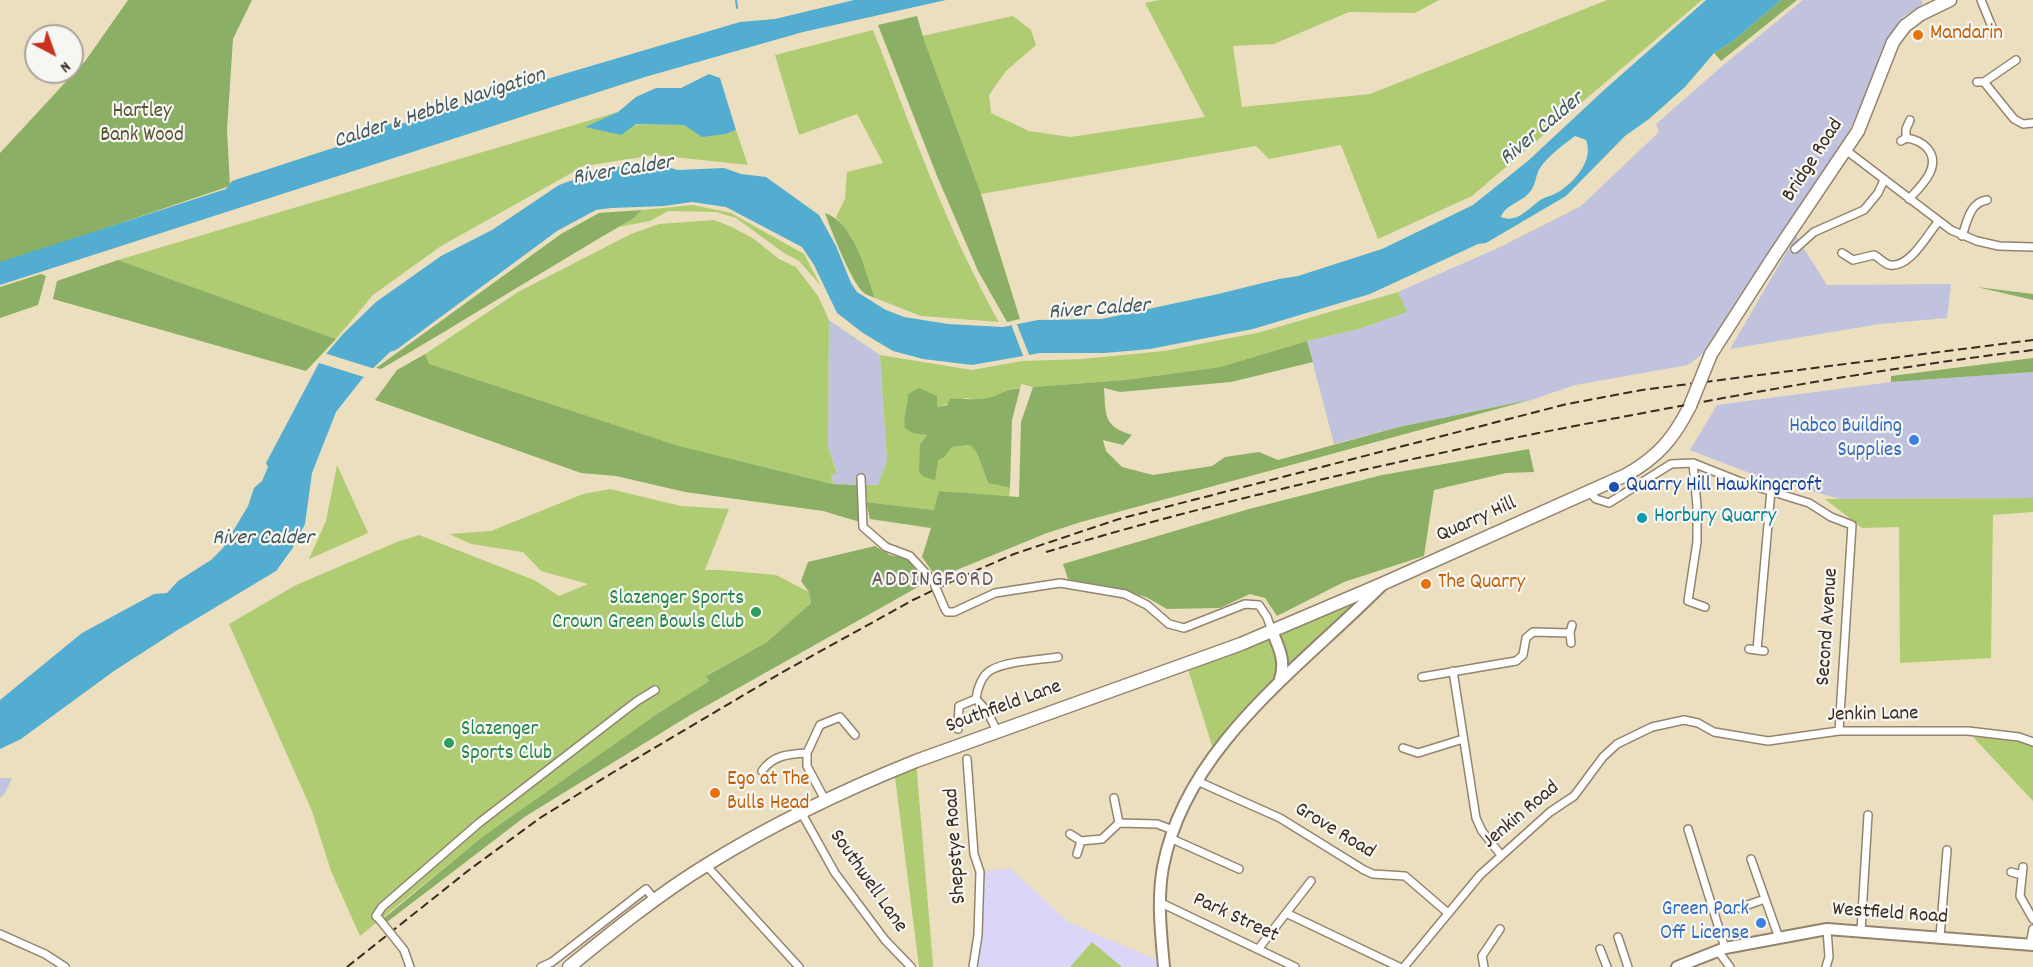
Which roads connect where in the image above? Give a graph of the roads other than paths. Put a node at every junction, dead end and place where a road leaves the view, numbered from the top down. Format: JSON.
{"nodes":[{"id":1,"x":1950,"y":0,"type":"edge"},
{"id":2,"x":1981,"y":0,"type":"edge"},
{"id":3,"x":1992,"y":27,"type":"dead end"},
{"id":4,"x":2016,"y":60,"type":"dead end"},
{"id":5,"x":1910,"y":120,"type":"dead end"},
{"id":6,"x":2033,"y":123,"type":"edge"},
{"id":7,"x":1846,"y":151,"type":"junction"},
{"id":8,"x":1884,"y":180,"type":"junction"},
{"id":9,"x":1909,"y":199,"type":"junction"},
{"id":10,"x":1987,"y":200,"type":"dead end"},
{"id":11,"x":1938,"y":222,"type":"junction"},
{"id":12,"x":1962,"y":236,"type":"junction"},
{"id":13,"x":2033,"y":247,"type":"edge"},
{"id":14,"x":1795,"y":249,"type":"dead end"},
{"id":15,"x":1842,"y":253,"type":"dead end"},
{"id":16,"x":1690,"y":406,"type":"joint"},
{"id":17,"x":1693,"y":463,"type":"junction"},
{"id":18,"x":861,"y":478,"type":"dead end"},
{"id":19,"x":1771,"y":490,"type":"junction"},
{"id":20,"x":1588,"y":492,"type":"junction"},
{"id":21,"x":1382,"y":584,"type":"junction"},
{"id":22,"x":1705,"y":607,"type":"dead end"},
{"id":23,"x":1272,"y":631,"type":"junction"},
{"id":24,"x":1571,"y":643,"type":"dead end"},
{"id":25,"x":1749,"y":649,"type":"dead end"},
{"id":26,"x":1058,"y":657,"type":"dead end"},
{"id":27,"x":1453,"y":671,"type":"junction"},
{"id":28,"x":1422,"y":677,"type":"dead end"},
{"id":29,"x":1280,"y":680,"type":"junction"},
{"id":30,"x":655,"y":690,"type":"dead end"},
{"id":31,"x":976,"y":699,"type":"junction"},
{"id":32,"x":958,"y":729,"type":"dead end"},
{"id":33,"x":997,"y":731,"type":"junction"},
{"id":34,"x":1839,"y":731,"type":"junction"},
{"id":35,"x":1714,"y":732,"type":"joint"},
{"id":36,"x":855,"y":735,"type":"dead end"},
{"id":37,"x":1463,"y":739,"type":"junction"},
{"id":38,"x":2033,"y":742,"type":"edge"},
{"id":39,"x":1403,"y":748,"type":"dead end"},
{"id":40,"x":807,"y":753,"type":"junction"},
{"id":41,"x":967,"y":759,"type":"dead end"},
{"id":42,"x":762,"y":771,"type":"dead end"},
{"id":43,"x":1197,"y":781,"type":"junction"},
{"id":44,"x":1114,"y":798,"type":"dead end"},
{"id":45,"x":825,"y":800,"type":"junction"},
{"id":46,"x":801,"y":812,"type":"junction"},
{"id":47,"x":1868,"y":815,"type":"dead end"},
{"id":48,"x":1119,"y":823,"type":"junction"},
{"id":49,"x":1688,"y":829,"type":"dead end"},
{"id":50,"x":1070,"y":834,"type":"dead end"},
{"id":51,"x":1172,"y":834,"type":"junction"},
{"id":52,"x":1081,"y":841,"type":"junction"},
{"id":53,"x":1947,"y":850,"type":"dead end"},
{"id":54,"x":1077,"y":854,"type":"dead end"},
{"id":55,"x":1501,"y":855,"type":"junction"},
{"id":56,"x":1218,"y":859,"type":"junction"},
{"id":57,"x":1751,"y":859,"type":"dead end"},
{"id":58,"x":706,"y":865,"type":"junction"},
{"id":59,"x":1214,"y":869,"type":"dead end"},
{"id":60,"x":1239,"y":869,"type":"dead end"},
{"id":61,"x":2011,"y":872,"type":"dead end"},
{"id":62,"x":1311,"y":880,"type":"dead end"},
{"id":63,"x":1765,"y":899,"type":"junction"},
{"id":64,"x":655,"y":900,"type":"junction"},
{"id":65,"x":1159,"y":902,"type":"junction"},
{"id":66,"x":1739,"y":908,"type":"dead end"},
{"id":67,"x":1286,"y":913,"type":"junction"},
{"id":68,"x":1448,"y":913,"type":"junction"},
{"id":69,"x":2033,"y":920,"type":"edge"},
{"id":70,"x":2033,"y":928,"type":"edge"},
{"id":71,"x":1500,"y":929,"type":"dead end"},
{"id":72,"x":1827,"y":929,"type":"junction"},
{"id":73,"x":1861,"y":931,"type":"junction"},
{"id":74,"x":0,"y":934,"type":"edge"},
{"id":75,"x":1618,"y":937,"type":"dead end"},
{"id":76,"x":1941,"y":937,"type":"junction"},
{"id":77,"x":1779,"y":938,"type":"junction"},
{"id":78,"x":2032,"y":945,"type":"edge"},
{"id":79,"x":1259,"y":948,"type":"junction"},
{"id":80,"x":1600,"y":949,"type":"dead end"},
{"id":81,"x":1722,"y":949,"type":"junction"},
{"id":82,"x":1699,"y":963,"type":"edge"},
{"id":83,"x":1167,"y":966,"type":"edge"},
{"id":84,"x":65,"y":967,"type":"edge"},
{"id":85,"x":410,"y":967,"type":"edge"},
{"id":86,"x":541,"y":967,"type":"edge"},
{"id":87,"x":569,"y":967,"type":"edge"},
{"id":88,"x":799,"y":967,"type":"edge"},
{"id":89,"x":911,"y":967,"type":"edge"},
{"id":90,"x":973,"y":967,"type":"edge"},
{"id":91,"x":1296,"y":967,"type":"edge"},
{"id":92,"x":1399,"y":967,"type":"edge"},
{"id":93,"x":1404,"y":967,"type":"edge"},
{"id":94,"x":1484,"y":967,"type":"edge"},
{"id":95,"x":1607,"y":967,"type":"edge"},
{"id":96,"x":1628,"y":967,"type":"edge"},
{"id":97,"x":1677,"y":967,"type":"edge"},
{"id":98,"x":1730,"y":967,"type":"edge"},
{"id":99,"x":1826,"y":967,"type":"edge"}],
"edges":[{"from":1,"to":7,"type":"highway","name":"Bridge Road"},
{"from":2,"to":3,"type":"street"},
{"from":4,"to":6,"type":"street"},
{"from":5,"to":9,"type":"street"},
{"from":7,"to":8,"type":"street"},
{"from":7,"to":16,"type":"highway","name":"Bridge Road","bridge":true},
{"from":8,"to":9,"type":"street"},
{"from":8,"to":14,"type":"street"},
{"from":9,"to":11,"type":"street"},
{"from":10,"to":12,"type":"street"},
{"from":11,"to":12,"type":"street"},
{"from":11,"to":15,"type":"street"},
{"from":12,"to":13,"type":"street"},
{"from":16,"to":20,"type":"highway","name":"Quarry Hill"},
{"from":17,"to":19,"type":"street"},
{"from":17,"to":20,"type":"street"},
{"from":17,"to":22,"type":"street"},
{"from":18,"to":23,"type":"street","bridge":true},
{"from":19,"to":25,"type":"street"},
{"from":19,"to":34,"type":"street","name":"Second Avenue"},
{"from":20,"to":21,"type":"highway","name":"Quarry Hill"},
{"from":21,"to":23,"type":"highway","name":"Southfield Lane"},
{"from":21,"to":29,"type":"main road","name":"Quarry Hill"},
{"from":23,"to":29,"type":"main road"},
{"from":23,"to":33,"type":"highway","name":"Southfield Lane"},
{"from":24,"to":27,"type":"street"},
{"from":26,"to":31,"type":"street"},
{"from":27,"to":28,"type":"street"},
{"from":27,"to":37,"type":"street"},
{"from":29,"to":43,"type":"main road","name":"Quarry Hill"},
{"from":30,"to":85,"type":"street","bridge":true},
{"from":31,"to":32,"type":"street"},
{"from":31,"to":33,"type":"street"},
{"from":33,"to":45,"type":"highway","name":"Southfield Lane"},
{"from":34,"to":35,"type":"street","name":"Jenkin Lane"},
{"from":34,"to":38,"type":"street","name":"Jenkin Lane"},
{"from":35,"to":55,"type":"street","name":"Jenkin Road"},
{"from":36,"to":40,"type":"street"},
{"from":37,"to":39,"type":"street"},
{"from":37,"to":55,"type":"street"},
{"from":40,"to":42,"type":"street"},
{"from":40,"to":45,"type":"street"},
{"from":41,"to":90,"type":"street","name":"Shepstye Road"},
{"from":43,"to":51,"type":"main road","name":"Quarry Hill"},
{"from":43,"to":68,"type":"street","name":"Grove Road"},
{"from":44,"to":48,"type":"street"},
{"from":45,"to":46,"type":"highway","name":"Southfield Lane"},
{"from":46,"to":58,"type":"highway","name":"Southfield Lane"},
{"from":46,"to":89,"type":"street","name":"Southwell Lane"},
{"from":47,"to":73,"type":"street"},
{"from":48,"to":51,"type":"street"},
{"from":48,"to":52,"type":"street"},
{"from":49,"to":81,"type":"street"},
{"from":50,"to":52,"type":"street"},
{"from":51,"to":56,"type":"street"},
{"from":51,"to":65,"type":"main road","name":"Quarry Hill"},
{"from":52,"to":54,"type":"street"},
{"from":53,"to":76,"type":"street"},
{"from":55,"to":68,"type":"street","name":"Jenkin Road"},
{"from":56,"to":59,"type":"street"},
{"from":56,"to":60,"type":"street"},
{"from":57,"to":63,"type":"street"},
{"from":58,"to":64,"type":"highway","name":"Southfield Lane"},
{"from":58,"to":88,"type":"street"},
{"from":61,"to":69,"type":"street"},
{"from":62,"to":67,"type":"street"},
{"from":63,"to":66,"type":"street"},
{"from":63,"to":77,"type":"street"},
{"from":64,"to":86,"type":"street"},
{"from":64,"to":87,"type":"highway","name":"Southfield Lane"},
{"from":65,"to":79,"type":"street","name":"Park Street"},
{"from":65,"to":83,"type":"main road","name":"Quarry Hill"},
{"from":67,"to":79,"type":"street"},
{"from":67,"to":92,"type":"street"},
{"from":68,"to":93,"type":"street","name":"Jenkin Road"},
{"from":70,"to":78,"type":"street"},
{"from":71,"to":94,"type":"street"},
{"from":72,"to":73,"type":"main road","name":"Westfield Road"},
{"from":72,"to":77,"type":"main road","name":"Westfield Road"},
{"from":72,"to":99,"type":"street"},
{"from":73,"to":76,"type":"main road","name":"Westfield Road"},
{"from":74,"to":84,"type":"street"},
{"from":75,"to":96,"type":"street"},
{"from":76,"to":78,"type":"main road","name":"Westfield Road"},
{"from":77,"to":81,"type":"main road","name":"Westfield Road"},
{"from":79,"to":91,"type":"street","name":"Park Street"},
{"from":80,"to":95,"type":"street"},
{"from":81,"to":82,"type":"main road","name":"Westfield Road"},
{"from":81,"to":98,"type":"street"},
{"from":82,"to":97,"type":"main road","name":"Westfield Road"}]}
